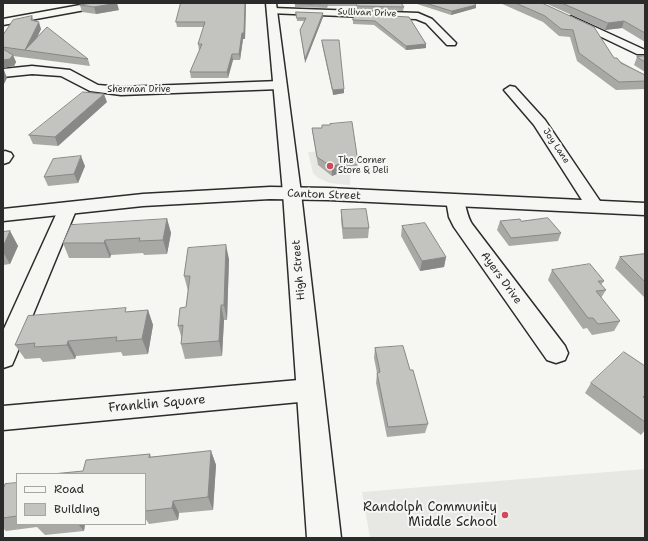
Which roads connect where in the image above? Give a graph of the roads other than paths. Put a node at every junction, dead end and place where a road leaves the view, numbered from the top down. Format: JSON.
{"nodes":[{"id":1,"x":107,"y":3,"type":"edge"},
{"id":2,"x":80,"y":5,"type":"edge"},
{"id":3,"x":272,"y":7,"type":"edge"},
{"id":4,"x":558,"y":14,"type":"edge"},
{"id":5,"x":3,"y":22,"type":"edge"},
{"id":6,"x":451,"y":43,"type":"dead end"},
{"id":7,"x":643,"y":52,"type":"edge"},
{"id":8,"x":622,"y":56,"type":"dead end"},
{"id":9,"x":3,"y":73,"type":"edge"},
{"id":10,"x":280,"y":85,"type":"junction"},
{"id":11,"x":510,"y":90,"type":"dead end"},
{"id":12,"x":292,"y":193,"type":"junction"},
{"id":13,"x":455,"y":200,"type":"junction"},
{"id":14,"x":595,"y":207,"type":"junction"},
{"id":15,"x":68,"y":208,"type":"junction"},
{"id":16,"x":645,"y":209,"type":"edge"},
{"id":17,"x":3,"y":216,"type":"edge"},
{"id":18,"x":556,"y":353,"type":"dead end"},
{"id":19,"x":3,"y":358,"type":"edge"},
{"id":20,"x":310,"y":390,"type":"junction"},
{"id":21,"x":3,"y":418,"type":"edge"},
{"id":22,"x":324,"y":538,"type":"edge"}],
"edges":[{"from":1,"to":2,"type":"main road"},
{"from":2,"to":5,"type":"main road"},
{"from":3,"to":6,"type":"street","name":"Sullivan Drive"},
{"from":3,"to":10,"type":"main road","name":"High Street"},
{"from":4,"to":7,"type":"street"},
{"from":7,"to":8,"type":"street"},
{"from":9,"to":10,"type":"street","name":"Sherman Drive"},
{"from":10,"to":12,"type":"main road","name":"High Street"},
{"from":11,"to":14,"type":"street","name":"Joy Lane"},
{"from":12,"to":13,"type":"main road","name":"Canton Street"},
{"from":12,"to":15,"type":"main road","name":"Canton Street"},
{"from":12,"to":20,"type":"main road","name":"High Street"},
{"from":13,"to":14,"type":"main road","name":"Canton Street"},
{"from":13,"to":18,"type":"street","name":"Ayers Drive"},
{"from":14,"to":16,"type":"main road","name":"Canton Street"},
{"from":15,"to":17,"type":"main road","name":"Canton Street"},
{"from":15,"to":19,"type":"street"},
{"from":20,"to":21,"type":"street","name":"Franklin Square"},
{"from":20,"to":22,"type":"main road","name":"High Street"}]}
